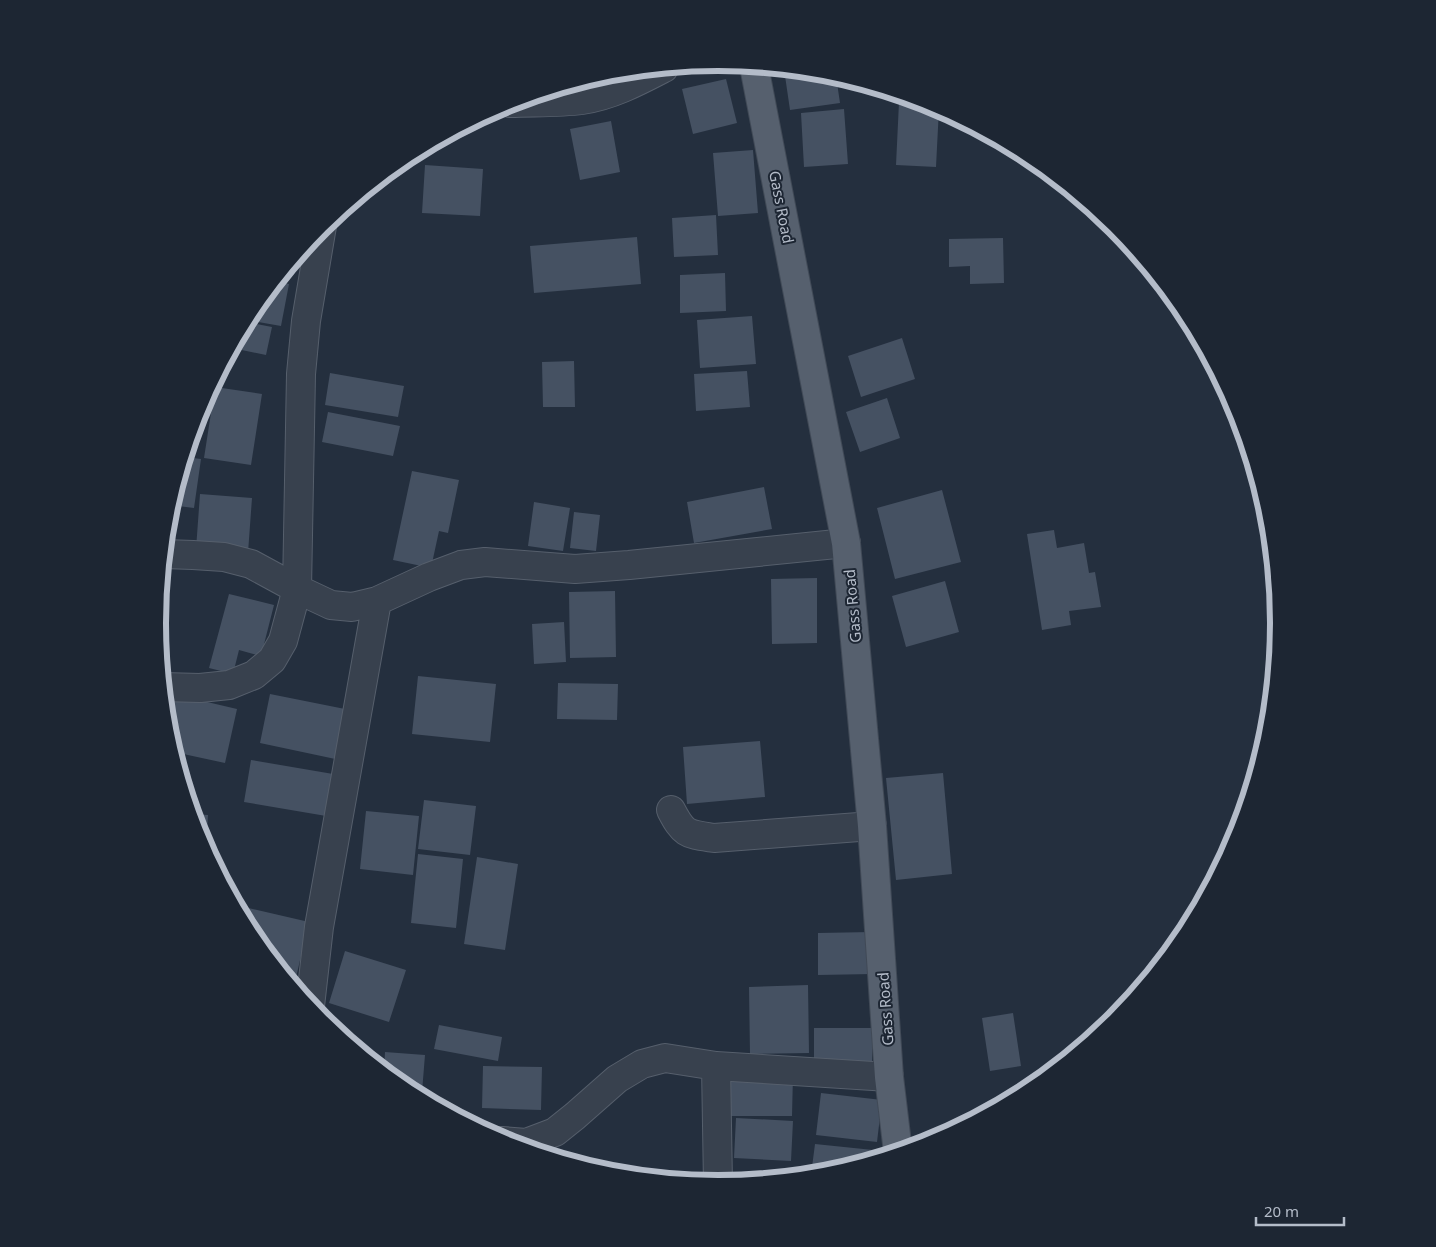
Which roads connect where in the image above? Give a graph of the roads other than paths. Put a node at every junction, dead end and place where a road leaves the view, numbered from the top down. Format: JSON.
{"nodes":[{"id":1,"x":755,"y":72,"type":"edge"},
{"id":2,"x":650,"y":76,"type":"edge"},
{"id":3,"x":538,"y":102,"type":"edge"},
{"id":4,"x":319,"y":242,"type":"edge"},
{"id":5,"x":846,"y":543,"type":"junction"},
{"id":6,"x":170,"y":554,"type":"edge"},
{"id":7,"x":297,"y":589,"type":"junction"},
{"id":8,"x":377,"y":601,"type":"junction"},
{"id":9,"x":169,"y":687,"type":"edge"},
{"id":10,"x":671,"y":810,"type":"dead end"},
{"id":11,"x":872,"y":826,"type":"junction"},
{"id":12,"x":311,"y":996,"type":"edge"},
{"id":13,"x":716,"y":1066,"type":"junction"},
{"id":14,"x":889,"y":1077,"type":"junction"},
{"id":15,"x":529,"y":1142,"type":"edge"},
{"id":16,"x":897,"y":1146,"type":"edge"},
{"id":17,"x":718,"y":1176,"type":"edge"}],
"edges":[{"from":1,"to":5,"type":"main road","name":"Gass Road"},
{"from":2,"to":3,"type":"street"},
{"from":4,"to":7,"type":"street"},
{"from":5,"to":8,"type":"street"},
{"from":5,"to":11,"type":"main road","name":"Gass Road"},
{"from":6,"to":7,"type":"street"},
{"from":7,"to":8,"type":"street"},
{"from":7,"to":9,"type":"street"},
{"from":8,"to":12,"type":"street"},
{"from":10,"to":11,"type":"street"},
{"from":11,"to":14,"type":"main road","name":"Gass Road"},
{"from":13,"to":14,"type":"street"},
{"from":13,"to":15,"type":"street"},
{"from":13,"to":17,"type":"street"},
{"from":14,"to":16,"type":"main road","name":"Gass Road"}]}
